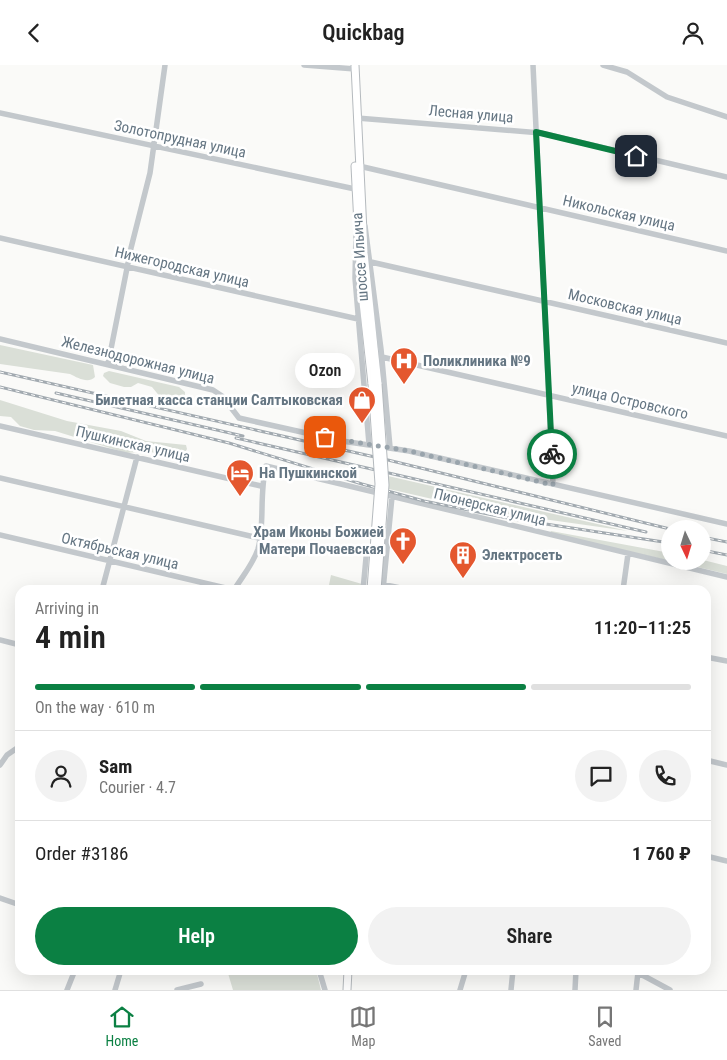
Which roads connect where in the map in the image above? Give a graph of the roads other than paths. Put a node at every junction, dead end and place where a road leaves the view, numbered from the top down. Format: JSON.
{"nodes":[{"id":1,"x":165,"y":65,"type":"edge"},
{"id":2,"x":304,"y":65,"type":"edge"},
{"id":3,"x":533,"y":65,"type":"edge"},
{"id":4,"x":603,"y":65,"type":"edge"},
{"id":5,"x":355,"y":67,"type":"edge"},
{"id":6,"x":0,"y":113,"type":"edge"},
{"id":7,"x":727,"y":117,"type":"edge"},
{"id":8,"x":357,"y":118,"type":"junction"},
{"id":9,"x":357,"y":129,"type":"junction"},
{"id":10,"x":536,"y":132,"type":"junction"},
{"id":11,"x":155,"y":146,"type":"junction"},
{"id":12,"x":359,"y":166,"type":"junction"},
{"id":13,"x":727,"y":177,"type":"edge"},
{"id":14,"x":355,"y":189,"type":"junction"},
{"id":15,"x":360,"y":201,"type":"junction"},
{"id":16,"x":540,"y":207,"type":"junction"},
{"id":17,"x":357,"y":214,"type":"junction"},
{"id":18,"x":0,"y":238,"type":"edge"},
{"id":19,"x":727,"y":251,"type":"edge"},
{"id":20,"x":371,"y":262,"type":"junction"},
{"id":21,"x":127,"y":267,"type":"junction"},
{"id":22,"x":544,"y":301,"type":"junction"},
{"id":23,"x":358,"y":319,"type":"junction"},
{"id":24,"x":0,"y":339,"type":"edge"},
{"id":25,"x":727,"y":343,"type":"edge"},
{"id":26,"x":382,"y":357,"type":"junction"},
{"id":27,"x":108,"y":364,"type":"junction"},
{"id":28,"x":375,"y":384,"type":"junction"},
{"id":29,"x":549,"y":395,"type":"junction"},
{"id":30,"x":388,"y":422,"type":"junction"},
{"id":31,"x":367,"y":424,"type":"junction"},
{"id":32,"x":0,"y":426,"type":"edge"},
{"id":33,"x":727,"y":436,"type":"edge"},
{"id":34,"x":369,"y":444,"type":"junction"},
{"id":35,"x":390,"y":447,"type":"junction"},
{"id":36,"x":137,"y":457,"type":"junction"},
{"id":37,"x":0,"y":478,"type":"edge"},
{"id":38,"x":553,"y":485,"type":"junction"},
{"id":39,"x":261,"y":486,"type":"junction"},
{"id":40,"x":382,"y":494,"type":"junction"},
{"id":41,"x":392,"y":497,"type":"junction"},
{"id":42,"x":125,"y":507,"type":"junction"},
{"id":43,"x":727,"y":524,"type":"edge"},
{"id":44,"x":389,"y":531,"type":"junction"},
{"id":45,"x":0,"y":535,"type":"edge"},
{"id":46,"x":259,"y":538,"type":"junction"},
{"id":47,"x":387,"y":552,"type":"junction"},
{"id":48,"x":628,"y":553,"type":"junction"},
{"id":49,"x":111,"y":561,"type":"junction"},
{"id":50,"x":727,"y":577,"type":"edge"},
{"id":51,"x":364,"y":580,"type":"junction"},
{"id":52,"x":104,"y":585,"type":"edge"},
{"id":53,"x":213,"y":585,"type":"edge"},
{"id":54,"x":237,"y":585,"type":"edge"},
{"id":55,"x":364,"y":585,"type":"edge"},
{"id":56,"x":370,"y":585,"type":"edge"},
{"id":57,"x":377,"y":585,"type":"edge"},
{"id":58,"x":378,"y":585,"type":"edge"},
{"id":59,"x":384,"y":585,"type":"edge"},
{"id":60,"x":624,"y":585,"type":"edge"},
{"id":61,"x":0,"y":640,"type":"edge"},
{"id":62,"x":15,"y":644,"type":"edge"},
{"id":63,"x":711,"y":658,"type":"edge"},
{"id":64,"x":727,"y":661,"type":"edge"},
{"id":65,"x":15,"y":749,"type":"edge"},
{"id":66,"x":711,"y":761,"type":"edge"},
{"id":67,"x":0,"y":765,"type":"edge"},
{"id":68,"x":727,"y":765,"type":"edge"},
{"id":69,"x":711,"y":857,"type":"edge"},
{"id":70,"x":727,"y":861,"type":"edge"},
{"id":71,"x":0,"y":897,"type":"edge"},
{"id":72,"x":15,"y":903,"type":"edge"},
{"id":73,"x":73,"y":975,"type":"edge"},
{"id":74,"x":119,"y":975,"type":"edge"},
{"id":75,"x":320,"y":975,"type":"edge"},
{"id":76,"x":348,"y":975,"type":"edge"},
{"id":77,"x":464,"y":975,"type":"edge"},
{"id":78,"x":512,"y":975,"type":"edge"},
{"id":79,"x":576,"y":975,"type":"edge"},
{"id":80,"x":636,"y":975,"type":"edge"},
{"id":81,"x":643,"y":975,"type":"edge"},
{"id":82,"x":201,"y":984,"type":"dead end"},
{"id":83,"x":66,"y":990,"type":"edge"},
{"id":84,"x":114,"y":990,"type":"edge"},
{"id":85,"x":177,"y":990,"type":"edge"},
{"id":86,"x":325,"y":990,"type":"edge"},
{"id":87,"x":347,"y":990,"type":"edge"},
{"id":88,"x":460,"y":990,"type":"edge"},
{"id":89,"x":511,"y":990,"type":"edge"},
{"id":90,"x":575,"y":990,"type":"edge"},
{"id":91,"x":636,"y":990,"type":"edge"},
{"id":92,"x":670,"y":990,"type":"edge"}],
"edges":[{"from":1,"to":11,"type":"street"},
{"from":2,"to":5,"type":"street"},
{"from":3,"to":10,"type":"street"},
{"from":4,"to":7,"type":"street"},
{"from":5,"to":8,"type":"main road","name":"шоссе Ильича"},
{"from":6,"to":11,"type":"street","name":"Золотопрудная улица"},
{"from":8,"to":9,"type":"main road","name":"шоссе Ильича"},
{"from":8,"to":10,"type":"street","name":"Лесная улица"},
{"from":9,"to":12,"type":"main road","name":"шоссе Ильича"},
{"from":9,"to":14,"type":"main road","name":"шоссе Ильича"},
{"from":10,"to":13,"type":"street","name":"Лесная улица"},
{"from":10,"to":16,"type":"street"},
{"from":11,"to":14,"type":"street","name":"Золотопрудная улица"},
{"from":11,"to":21,"type":"street"},
{"from":12,"to":15,"type":"main road","name":"шоссе Ильича"},
{"from":12,"to":16,"type":"street","name":"Никольская улица"},
{"from":14,"to":15,"type":"main road","name":"шоссе Ильича"},
{"from":15,"to":17,"type":"main road","name":"шоссе Ильича"},
{"from":15,"to":20,"type":"street"},
{"from":15,"to":28,"type":"main road","name":"шоссе Ильича"},
{"from":16,"to":19,"type":"street","name":"Никольская улица"},
{"from":16,"to":22,"type":"street"},
{"from":17,"to":23,"type":"street"},
{"from":17,"to":28,"type":"main road","name":"шоссе Ильича"},
{"from":18,"to":21,"type":"street","name":"Нижегородская улица"},
{"from":20,"to":22,"type":"street","name":"Московская улица"},
{"from":20,"to":26,"type":"street"},
{"from":21,"to":23,"type":"street","name":"Нижегородская улица"},
{"from":21,"to":27,"type":"street"},
{"from":22,"to":25,"type":"street","name":"Московская улица"},
{"from":22,"to":29,"type":"street"},
{"from":23,"to":31,"type":"street"},
{"from":24,"to":27,"type":"street","name":"Железнодорожная улица"},
{"from":26,"to":29,"type":"street","name":"улица Островского"},
{"from":26,"to":30,"type":"street"},
{"from":27,"to":34,"type":"street","name":"Железнодорожная улица"},
{"from":28,"to":56,"type":"main road","bridge":true},
{"from":28,"to":57,"type":"main road","bridge":true},
{"from":29,"to":33,"type":"street","name":"улица Островского"},
{"from":29,"to":38,"type":"street"},
{"from":30,"to":31,"type":"street"},
{"from":30,"to":35,"type":"street"},
{"from":31,"to":34,"type":"street"},
{"from":32,"to":36,"type":"street","name":"Пушкинская улица"},
{"from":34,"to":35,"type":"street","name":"Железнодорожная улица"},
{"from":35,"to":38,"type":"street","name":"Железнодорожная улица"},
{"from":36,"to":39,"type":"street","name":"Пушкинская улица"},
{"from":36,"to":42,"type":"street"},
{"from":37,"to":42,"type":"street"},
{"from":38,"to":43,"type":"street","name":"Железнодорожная улица"},
{"from":39,"to":40,"type":"street","name":"Пионерская улица"},
{"from":39,"to":46,"type":"street"},
{"from":40,"to":41,"type":"street","name":"Пионерская улица"},
{"from":40,"to":44,"type":"street"},
{"from":41,"to":44,"type":"street"},
{"from":41,"to":48,"type":"street","name":"Пионерская улица"},
{"from":42,"to":46,"type":"street"},
{"from":42,"to":49,"type":"street"},
{"from":44,"to":47,"type":"street"},
{"from":45,"to":49,"type":"street","name":"Октябрьская улица"},
{"from":46,"to":54,"type":"street"},
{"from":47,"to":51,"type":"street"},
{"from":47,"to":59,"type":"street"},
{"from":48,"to":50,"type":"street","name":"Пионерская улица"},
{"from":48,"to":60,"type":"street"},
{"from":49,"to":52,"type":"street"},
{"from":49,"to":53,"type":"street","name":"Октябрьская улица"},
{"from":51,"to":55,"type":"street"},
{"from":51,"to":58,"type":"street"},
{"from":61,"to":62,"type":"street"},
{"from":63,"to":64,"type":"street"},
{"from":65,"to":67,"type":"street"},
{"from":66,"to":68,"type":"street"},
{"from":69,"to":70,"type":"street"},
{"from":71,"to":72,"type":"street"},
{"from":73,"to":83,"type":"street"},
{"from":74,"to":84,"type":"street"},
{"from":75,"to":86,"type":"street"},
{"from":76,"to":87,"type":"main road"},
{"from":77,"to":88,"type":"street"},
{"from":78,"to":89,"type":"street"},
{"from":79,"to":90,"type":"street"},
{"from":80,"to":91,"type":"street"},
{"from":81,"to":92,"type":"street"},
{"from":82,"to":85,"type":"street"}]}
